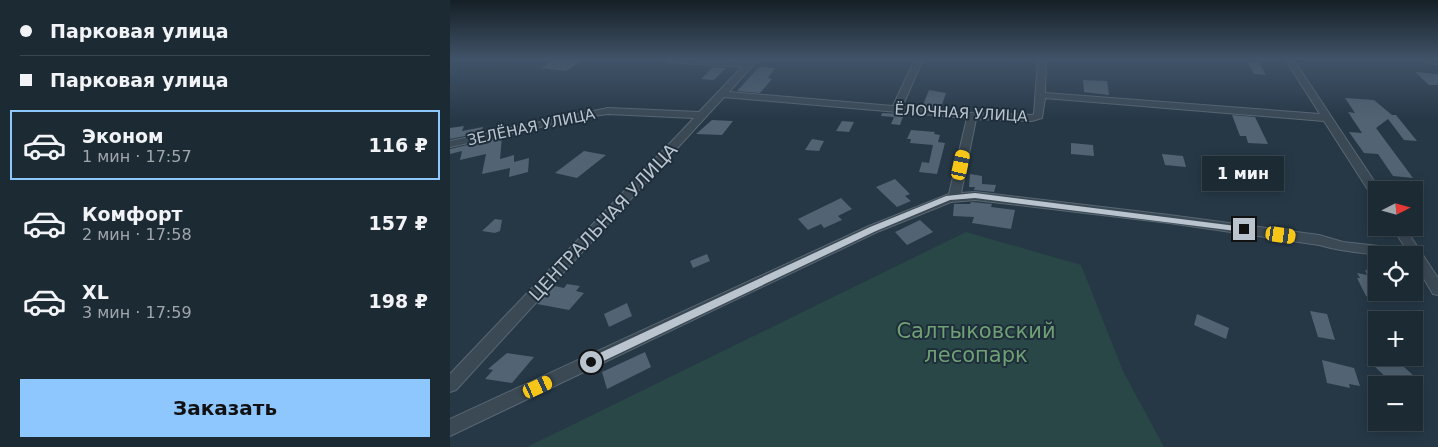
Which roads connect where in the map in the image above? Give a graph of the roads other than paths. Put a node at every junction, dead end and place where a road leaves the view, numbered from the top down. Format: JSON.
{"nodes":[{"id":1,"x":735,"y":80,"type":"edge"},
{"id":2,"x":909,"y":80,"type":"edge"},
{"id":3,"x":1041,"y":80,"type":"edge"},
{"id":4,"x":1304,"y":80,"type":"edge"},
{"id":5,"x":723,"y":94,"type":"junction"},
{"id":6,"x":1040,"y":95,"type":"junction"},
{"id":7,"x":896,"y":109,"type":"junction"},
{"id":8,"x":702,"y":115,"type":"junction"},
{"id":9,"x":972,"y":116,"type":"junction"},
{"id":10,"x":1329,"y":118,"type":"junction"},
{"id":11,"x":450,"y":144,"type":"edge"},
{"id":12,"x":1368,"y":181,"type":"edge"},
{"id":13,"x":954,"y":197,"type":"junction"},
{"id":14,"x":1368,"y":250,"type":"edge"},
{"id":15,"x":1423,"y":266,"type":"edge"},
{"id":16,"x":1438,"y":290,"type":"edge"},
{"id":17,"x":450,"y":385,"type":"edge"},
{"id":18,"x":450,"y":428,"type":"edge"}],
"edges":[{"from":1,"to":5,"type":"street","name":"ЦЕНТРАЛЬНАЯ УЛИЦА"},
{"from":2,"to":7,"type":"street"},
{"from":3,"to":6,"type":"street"},
{"from":4,"to":10,"type":"street"},
{"from":5,"to":7,"type":"street","name":"ЁЛОЧНАЯ УЛИЦА"},
{"from":5,"to":8,"type":"street","name":"ЦЕНТРАЛЬНАЯ УЛИЦА"},
{"from":6,"to":9,"type":"street","name":"ЁЛОЧНАЯ УЛИЦА"},
{"from":6,"to":10,"type":"street","name":"ЁЛОЧНАЯ УЛИЦА"},
{"from":7,"to":9,"type":"street","name":"ЁЛОЧНАЯ УЛИЦА"},
{"from":8,"to":11,"type":"street","name":"ЗЕЛЁНАЯ УЛИЦА"},
{"from":8,"to":17,"type":"street","name":"ЦЕНТРАЛЬНАЯ УЛИЦА"},
{"from":9,"to":13,"type":"street"},
{"from":10,"to":12,"type":"street"},
{"from":13,"to":14,"type":"street"},
{"from":13,"to":18,"type":"street"},
{"from":15,"to":16,"type":"street"}]}
